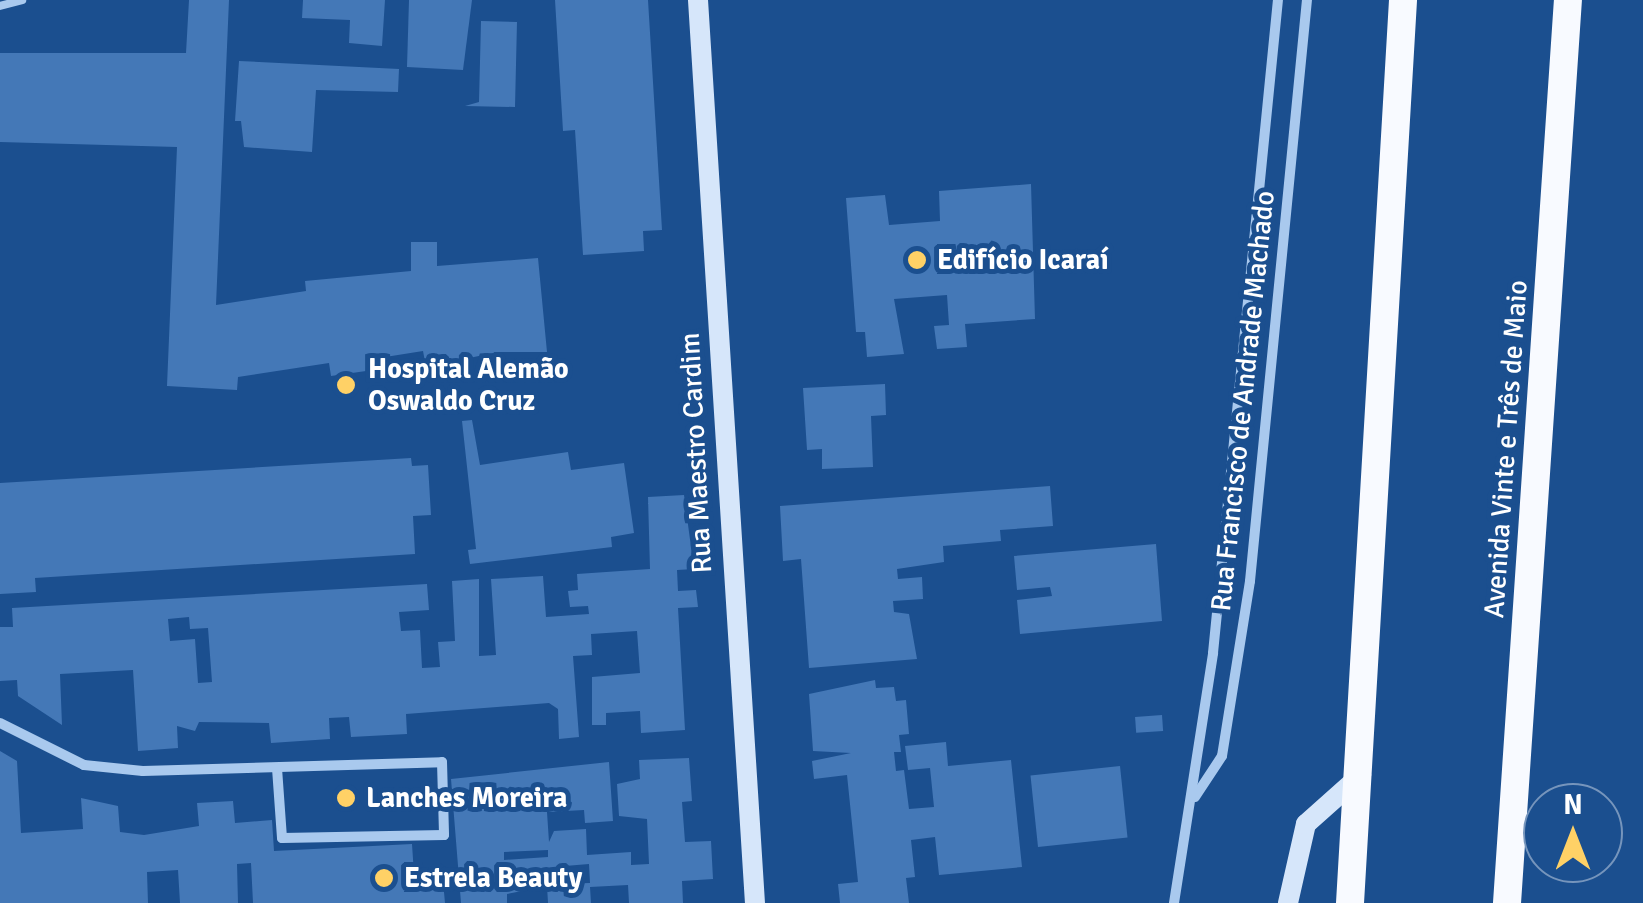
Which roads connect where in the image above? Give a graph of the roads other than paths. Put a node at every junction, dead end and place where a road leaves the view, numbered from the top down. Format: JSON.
{"nodes":[{"id":1,"x":22,"y":0,"type":"edge"},
{"id":2,"x":698,"y":0,"type":"edge"},
{"id":3,"x":1278,"y":0,"type":"edge"},
{"id":4,"x":1307,"y":0,"type":"edge"},
{"id":5,"x":1403,"y":0,"type":"edge"},
{"id":6,"x":1568,"y":0,"type":"edge"},
{"id":7,"x":0,"y":6,"type":"edge"},
{"id":8,"x":0,"y":723,"type":"edge"},
{"id":9,"x":277,"y":768,"type":"junction"},
{"id":10,"x":1360,"y":776,"type":"junction"},
{"id":11,"x":1195,"y":798,"type":"junction"},
{"id":12,"x":755,"y":903,"type":"edge"},
{"id":13,"x":1174,"y":903,"type":"edge"},
{"id":14,"x":1288,"y":903,"type":"edge"},
{"id":15,"x":1350,"y":903,"type":"edge"},
{"id":16,"x":1507,"y":903,"type":"edge"}],
"edges":[{"from":1,"to":7,"type":"lane"},
{"from":2,"to":12,"type":"main road","name":"Rua Maestro Cardim"},
{"from":3,"to":11,"type":"street","name":"Rua Francisco de Andrade Machado"},
{"from":4,"to":11,"type":"street","name":"Rua Francisco de Andrade Machado"},
{"from":5,"to":10,"type":"highway"},
{"from":6,"to":16,"type":"highway","name":"Avenida Vinte e Três de Maio"},
{"from":8,"to":9,"type":"street"},
{"from":9,"to":9,"type":"street"},
{"from":10,"to":14,"type":"main road"},
{"from":10,"to":15,"type":"highway"},
{"from":11,"to":13,"type":"street","name":"Rua Francisco de Andrade Machado"}]}
